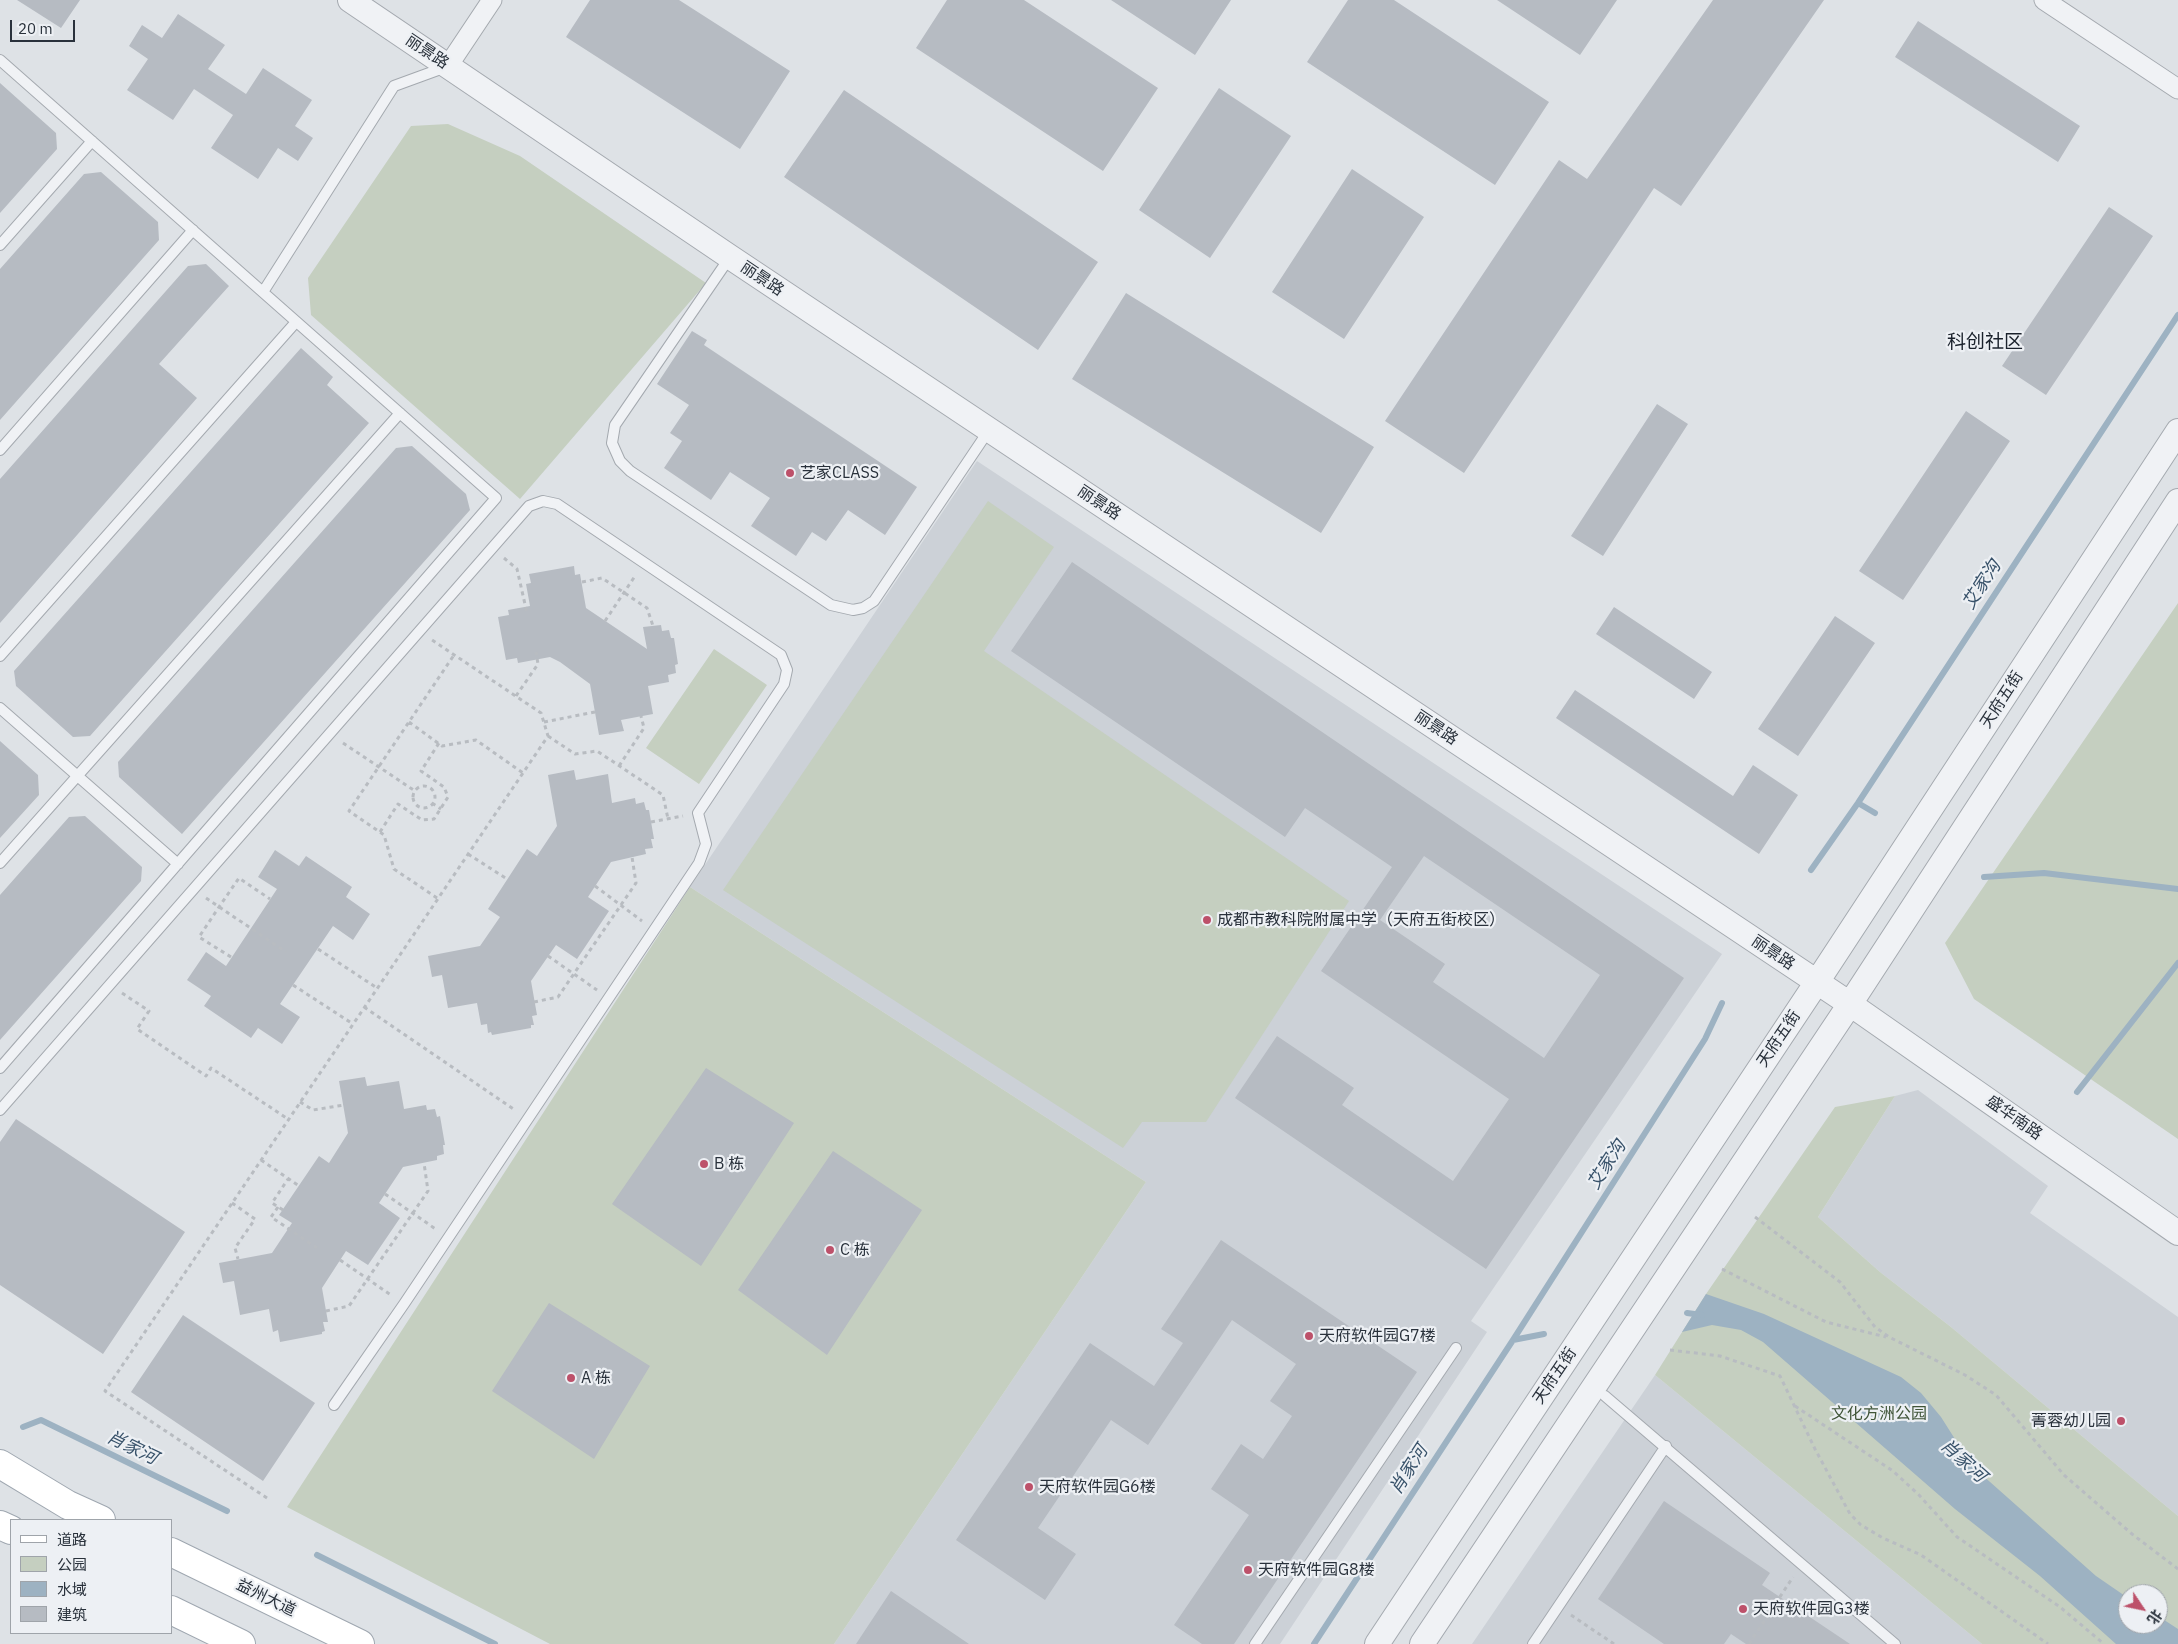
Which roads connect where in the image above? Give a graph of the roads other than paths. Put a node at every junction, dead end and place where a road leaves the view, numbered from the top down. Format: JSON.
{"nodes":[{"id":1,"x":350,"y":0,"type":"edge"},
{"id":2,"x":492,"y":0,"type":"edge"},
{"id":3,"x":2044,"y":0,"type":"edge"},
{"id":4,"x":0,"y":60,"type":"edge"},
{"id":5,"x":448,"y":66,"type":"junction"},
{"id":6,"x":2178,"y":90,"type":"edge"},
{"id":7,"x":92,"y":142,"type":"junction"},
{"id":8,"x":193,"y":230,"type":"junction"},
{"id":9,"x":0,"y":245,"type":"edge"},
{"id":10,"x":730,"y":258,"type":"junction"},
{"id":11,"x":263,"y":292,"type":"junction"},
{"id":12,"x":296,"y":322,"type":"junction"},
{"id":13,"x":400,"y":413,"type":"junction"},
{"id":14,"x":989,"y":430,"type":"junction"},
{"id":15,"x":2178,"y":431,"type":"edge"},
{"id":16,"x":0,"y":450,"type":"edge"},
{"id":17,"x":2178,"y":501,"type":"edge"},
{"id":18,"x":0,"y":656,"type":"edge"},
{"id":19,"x":0,"y":708,"type":"edge"},
{"id":20,"x":78,"y":776,"type":"junction"},
{"id":21,"x":0,"y":863,"type":"edge"},
{"id":22,"x":178,"y":864,"type":"junction"},
{"id":23,"x":1817,"y":982,"type":"junction"},
{"id":24,"x":1850,"y":1004,"type":"junction"},
{"id":25,"x":0,"y":1068,"type":"edge"},
{"id":26,"x":0,"y":1110,"type":"edge"},
{"id":27,"x":2178,"y":1233,"type":"edge"},
{"id":28,"x":1456,"y":1348,"type":"dead end"},
{"id":29,"x":1605,"y":1396,"type":"dead end"},
{"id":30,"x":334,"y":1405,"type":"dead end"},
{"id":31,"x":1666,"y":1446,"type":"junction"},
{"id":32,"x":0,"y":1464,"type":"edge"},
{"id":33,"x":99,"y":1519,"type":"edge"},
{"id":34,"x":172,"y":1552,"type":"edge"},
{"id":35,"x":172,"y":1610,"type":"edge"},
{"id":36,"x":241,"y":1644,"type":"edge"},
{"id":37,"x":360,"y":1644,"type":"edge"},
{"id":38,"x":1255,"y":1644,"type":"edge"},
{"id":39,"x":1377,"y":1644,"type":"edge"},
{"id":40,"x":1422,"y":1644,"type":"edge"},
{"id":41,"x":1533,"y":1644,"type":"edge"},
{"id":42,"x":1895,"y":1644,"type":"edge"}],
"edges":[{"from":1,"to":5,"type":"street","name":"丽景路"},
{"from":2,"to":5,"type":"street"},
{"from":3,"to":6,"type":"street"},
{"from":4,"to":7,"type":"lane"},
{"from":5,"to":10,"type":"street","name":"丽景路"},
{"from":5,"to":11,"type":"lane"},
{"from":7,"to":8,"type":"lane"},
{"from":7,"to":9,"type":"lane"},
{"from":8,"to":11,"type":"lane"},
{"from":8,"to":16,"type":"lane"},
{"from":10,"to":14,"type":"street","name":"丽景路"},
{"from":10,"to":14,"type":"lane"},
{"from":11,"to":12,"type":"lane"},
{"from":12,"to":13,"type":"lane"},
{"from":12,"to":18,"type":"lane"},
{"from":13,"to":20,"type":"lane"},
{"from":13,"to":22,"type":"lane"},
{"from":14,"to":23,"type":"street","name":"丽景路"},
{"from":15,"to":23,"type":"street","name":"天府五街"},
{"from":17,"to":24,"type":"street"},
{"from":19,"to":20,"type":"lane"},
{"from":20,"to":21,"type":"lane"},
{"from":20,"to":22,"type":"lane"},
{"from":22,"to":25,"type":"lane"},
{"from":23,"to":24,"type":"street","name":"丽景路"},
{"from":23,"to":39,"type":"street","name":"天府五街"},
{"from":24,"to":27,"type":"street","name":"盛华南路"},
{"from":24,"to":40,"type":"street"},
{"from":26,"to":30,"type":"lane"},
{"from":28,"to":38,"type":"lane"},
{"from":29,"to":31,"type":"lane"},
{"from":31,"to":41,"type":"lane"},
{"from":31,"to":42,"type":"lane"},
{"from":32,"to":33,"type":"main road"},
{"from":34,"to":37,"type":"main road","name":"益州大道"},
{"from":35,"to":36,"type":"main road"}]}
